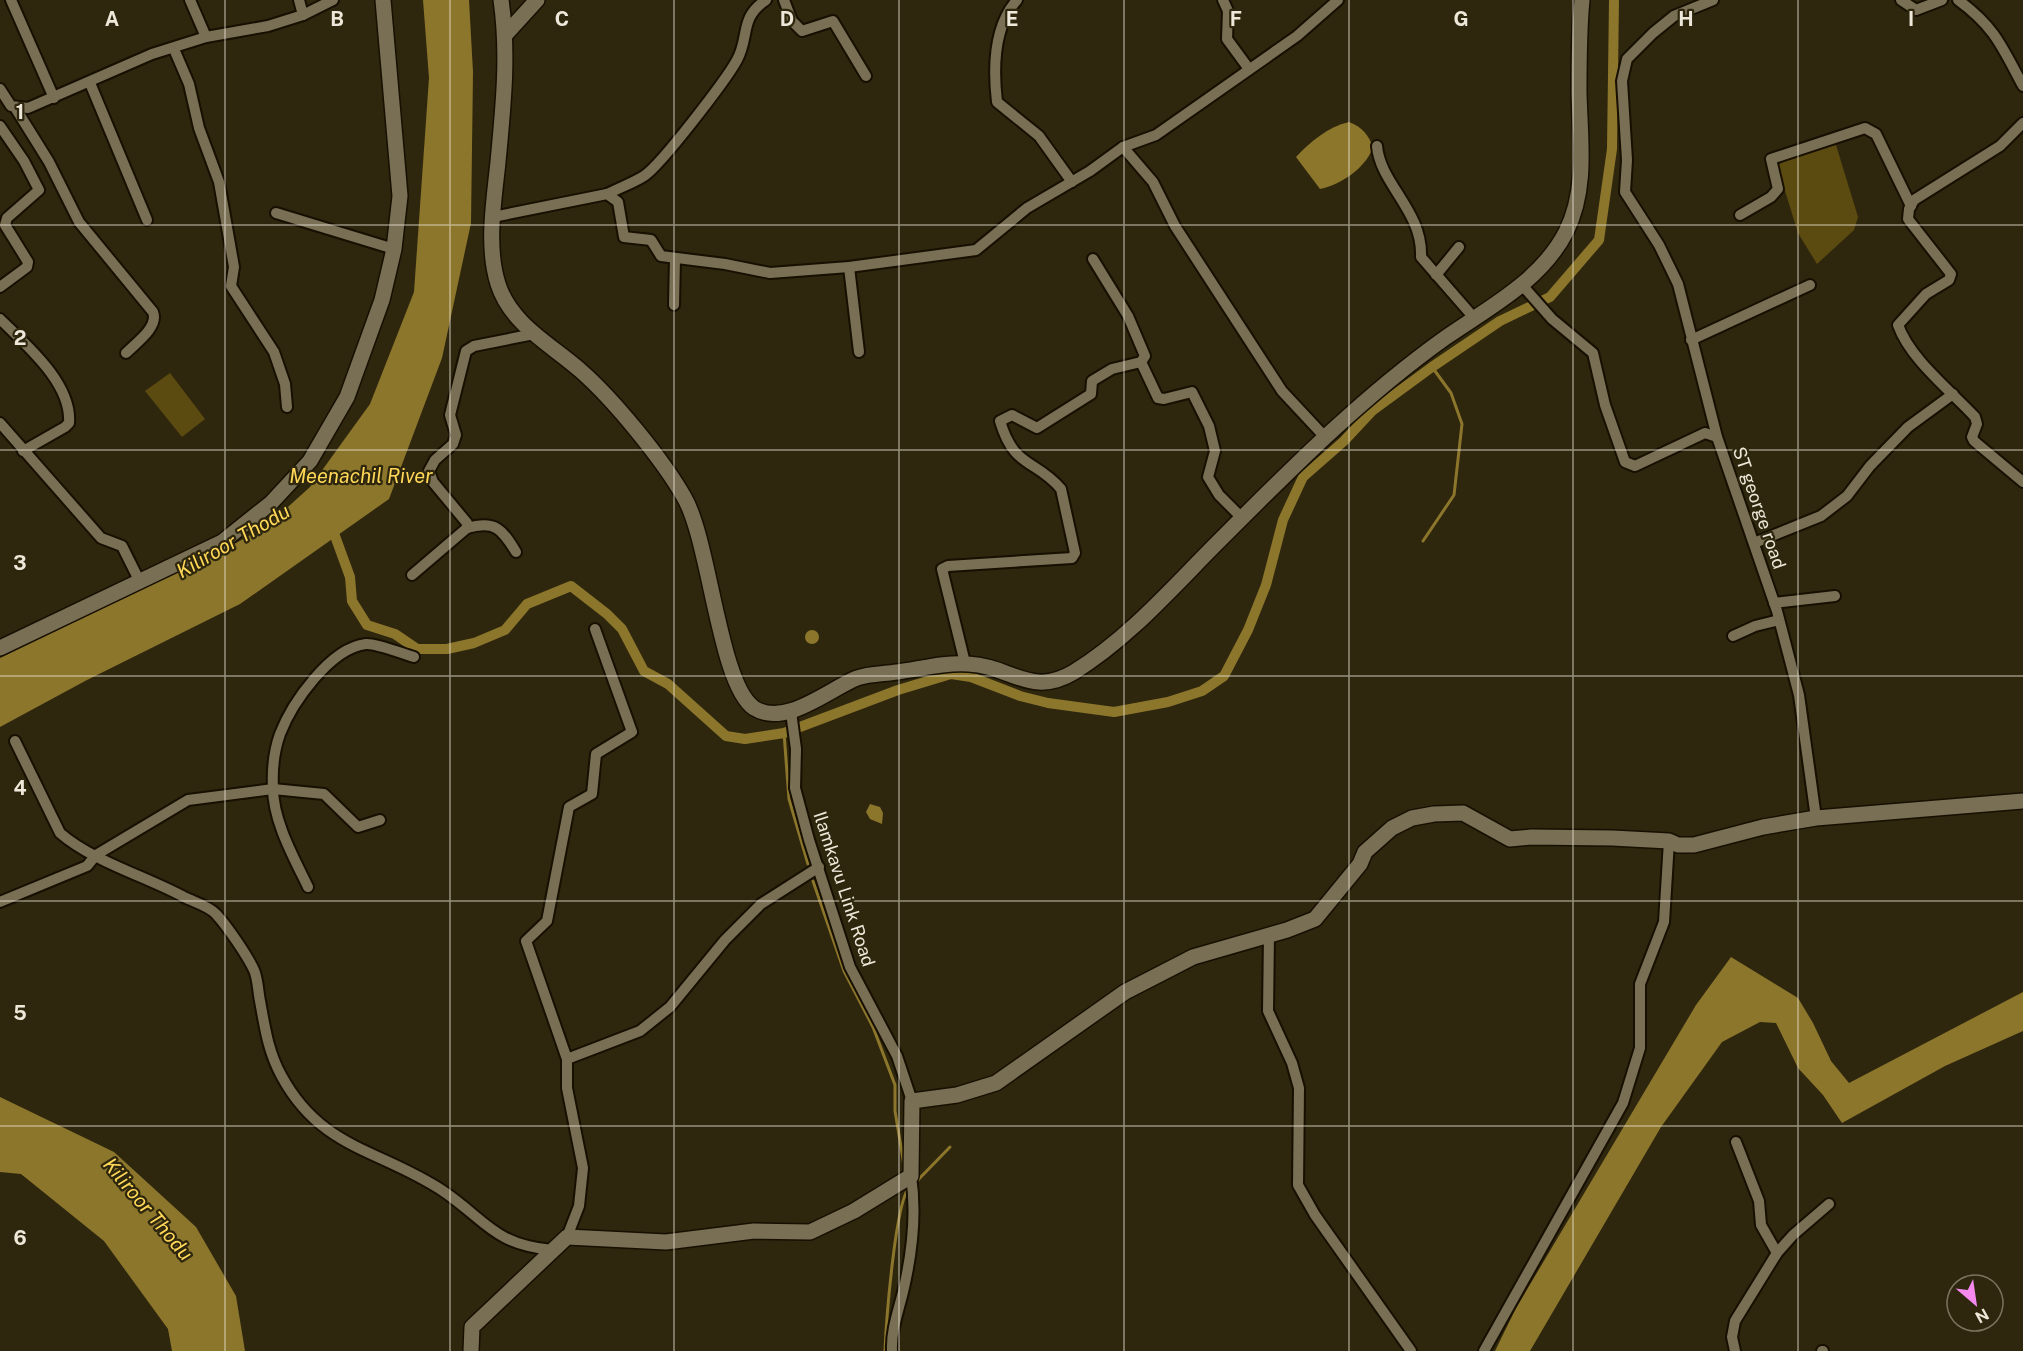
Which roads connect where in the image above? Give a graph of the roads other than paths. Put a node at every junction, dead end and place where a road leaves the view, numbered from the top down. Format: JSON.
{"nodes":[{"id":1,"x":11,"y":0,"type":"edge"},
{"id":2,"x":190,"y":0,"type":"edge"},
{"id":3,"x":299,"y":0,"type":"edge"},
{"id":4,"x":333,"y":0,"type":"edge"},
{"id":5,"x":383,"y":0,"type":"edge"},
{"id":6,"x":501,"y":0,"type":"edge"},
{"id":7,"x":537,"y":0,"type":"edge"},
{"id":8,"x":766,"y":0,"type":"edge"},
{"id":9,"x":784,"y":0,"type":"edge"},
{"id":10,"x":1017,"y":0,"type":"edge"},
{"id":11,"x":1223,"y":0,"type":"edge"},
{"id":12,"x":1338,"y":0,"type":"edge"},
{"id":13,"x":1582,"y":0,"type":"edge"},
{"id":14,"x":1713,"y":0,"type":"edge"},
{"id":15,"x":1901,"y":0,"type":"edge"},
{"id":16,"x":1942,"y":0,"type":"edge"},
{"id":17,"x":1958,"y":0,"type":"edge"},
{"id":18,"x":303,"y":15,"type":"junction"},
{"id":19,"x":506,"y":34,"type":"junction"},
{"id":20,"x":206,"y":38,"type":"junction"},
{"id":21,"x":174,"y":50,"type":"junction"},
{"id":22,"x":1250,"y":69,"type":"junction"},
{"id":23,"x":866,"y":76,"type":"dead end"},
{"id":24,"x":90,"y":83,"type":"junction"},
{"id":25,"x":2023,"y":86,"type":"edge"},
{"id":26,"x":0,"y":89,"type":"edge"},
{"id":27,"x":54,"y":98,"type":"junction"},
{"id":28,"x":16,"y":109,"type":"junction"},
{"id":29,"x":2023,"y":123,"type":"edge"},
{"id":30,"x":0,"y":126,"type":"edge"},
{"id":31,"x":1377,"y":146,"type":"dead end"},
{"id":32,"x":1123,"y":147,"type":"junction"},
{"id":33,"x":1072,"y":182,"type":"junction"},
{"id":34,"x":607,"y":194,"type":"junction"},
{"id":35,"x":1911,"y":206,"type":"junction"},
{"id":36,"x":276,"y":213,"type":"dead end"},
{"id":37,"x":1740,"y":215,"type":"dead end"},
{"id":38,"x":493,"y":217,"type":"junction"},
{"id":39,"x":147,"y":220,"type":"dead end"},
{"id":40,"x":1459,"y":247,"type":"dead end"},
{"id":41,"x":394,"y":249,"type":"junction"},
{"id":42,"x":675,"y":258,"type":"junction"},
{"id":43,"x":1093,"y":259,"type":"dead end"},
{"id":44,"x":849,"y":267,"type":"junction"},
{"id":45,"x":1436,"y":275,"type":"junction"},
{"id":46,"x":1810,"y":285,"type":"dead end"},
{"id":47,"x":0,"y":286,"type":"edge"},
{"id":48,"x":1525,"y":290,"type":"junction"},
{"id":49,"x":674,"y":305,"type":"dead end"},
{"id":50,"x":0,"y":319,"type":"edge"},
{"id":51,"x":1475,"y":319,"type":"junction"},
{"id":52,"x":534,"y":334,"type":"junction"},
{"id":53,"x":1691,"y":339,"type":"junction"},
{"id":54,"x":859,"y":352,"type":"dead end"},
{"id":55,"x":126,"y":353,"type":"dead end"},
{"id":56,"x":1141,"y":363,"type":"junction"},
{"id":57,"x":1953,"y":394,"type":"junction"},
{"id":58,"x":287,"y":408,"type":"dead end"},
{"id":59,"x":0,"y":423,"type":"edge"},
{"id":60,"x":1324,"y":436,"type":"junction"},
{"id":61,"x":1717,"y":437,"type":"junction"},
{"id":62,"x":23,"y":451,"type":"junction"},
{"id":63,"x":2023,"y":482,"type":"edge"},
{"id":64,"x":1242,"y":518,"type":"junction"},
{"id":65,"x":467,"y":528,"type":"junction"},
{"id":66,"x":1754,"y":543,"type":"junction"},
{"id":67,"x":516,"y":552,"type":"dead end"},
{"id":68,"x":412,"y":575,"type":"dead end"},
{"id":69,"x":140,"y":582,"type":"junction"},
{"id":70,"x":1835,"y":596,"type":"dead end"},
{"id":71,"x":1774,"y":603,"type":"junction"},
{"id":72,"x":1779,"y":620,"type":"junction"},
{"id":73,"x":595,"y":628,"type":"dead end"},
{"id":74,"x":1733,"y":636,"type":"dead end"},
{"id":75,"x":0,"y":648,"type":"edge"},
{"id":76,"x":414,"y":657,"type":"dead end"},
{"id":77,"x":965,"y":663,"type":"junction"},
{"id":78,"x":791,"y":717,"type":"junction"},
{"id":79,"x":15,"y":741,"type":"dead end"},
{"id":80,"x":273,"y":789,"type":"junction"},
{"id":81,"x":2023,"y":801,"type":"edge"},
{"id":82,"x":1816,"y":818,"type":"junction"},
{"id":83,"x":380,"y":820,"type":"dead end"},
{"id":84,"x":1669,"y":841,"type":"junction"},
{"id":85,"x":96,"y":855,"type":"junction"},
{"id":86,"x":819,"y":867,"type":"junction"},
{"id":87,"x":308,"y":886,"type":"dead end"},
{"id":88,"x":0,"y":902,"type":"edge"},
{"id":89,"x":1269,"y":934,"type":"junction"},
{"id":90,"x":567,"y":1059,"type":"junction"},
{"id":91,"x":912,"y":1101,"type":"junction"},
{"id":92,"x":1736,"y":1142,"type":"dead end"},
{"id":93,"x":910,"y":1181,"type":"junction"},
{"id":94,"x":1829,"y":1204,"type":"dead end"},
{"id":95,"x":567,"y":1237,"type":"junction"},
{"id":96,"x":552,"y":1250,"type":"junction"},
{"id":97,"x":1777,"y":1253,"type":"junction"},
{"id":98,"x":471,"y":1351,"type":"edge"},
{"id":99,"x":892,"y":1351,"type":"edge"},
{"id":100,"x":1411,"y":1351,"type":"edge"},
{"id":101,"x":1484,"y":1351,"type":"edge"},
{"id":102,"x":1735,"y":1351,"type":"edge"}],
"edges":[{"from":1,"to":27,"type":"street"},
{"from":2,"to":20,"type":"street"},
{"from":3,"to":18,"type":"street"},
{"from":4,"to":18,"type":"street"},
{"from":5,"to":41,"type":"main road"},
{"from":6,"to":19,"type":"main road"},
{"from":7,"to":19,"type":"main road"},
{"from":8,"to":34,"type":"street"},
{"from":9,"to":23,"type":"street"},
{"from":10,"to":33,"type":"street"},
{"from":11,"to":22,"type":"street"},
{"from":12,"to":22,"type":"street"},
{"from":13,"to":48,"type":"main road"},
{"from":14,"to":53,"type":"street"},
{"from":15,"to":16,"type":"street"},
{"from":17,"to":25,"type":"street"},
{"from":18,"to":20,"type":"street"},
{"from":19,"to":38,"type":"main road"},
{"from":20,"to":21,"type":"street"},
{"from":21,"to":24,"type":"street"},
{"from":21,"to":58,"type":"street"},
{"from":22,"to":32,"type":"street"},
{"from":24,"to":27,"type":"street"},
{"from":24,"to":39,"type":"street"},
{"from":26,"to":28,"type":"street"},
{"from":27,"to":28,"type":"street"},
{"from":28,"to":55,"type":"street"},
{"from":29,"to":35,"type":"street"},
{"from":30,"to":47,"type":"street"},
{"from":31,"to":45,"type":"street"},
{"from":32,"to":33,"type":"street"},
{"from":32,"to":60,"type":"street"},
{"from":33,"to":44,"type":"street"},
{"from":34,"to":38,"type":"street"},
{"from":34,"to":42,"type":"street"},
{"from":35,"to":37,"type":"street"},
{"from":35,"to":57,"type":"street"},
{"from":36,"to":41,"type":"street"},
{"from":38,"to":52,"type":"main road"},
{"from":40,"to":45,"type":"street"},
{"from":41,"to":69,"type":"main road"},
{"from":42,"to":44,"type":"street"},
{"from":42,"to":49,"type":"street"},
{"from":43,"to":56,"type":"street"},
{"from":44,"to":54,"type":"street"},
{"from":45,"to":51,"type":"street"},
{"from":46,"to":53,"type":"street"},
{"from":48,"to":51,"type":"main road"},
{"from":48,"to":61,"type":"street","name":"ST george road"},
{"from":50,"to":62,"type":"street"},
{"from":51,"to":60,"type":"main road"},
{"from":52,"to":65,"type":"street"},
{"from":52,"to":78,"type":"main road"},
{"from":53,"to":61,"type":"street"},
{"from":56,"to":64,"type":"street"},
{"from":56,"to":77,"type":"street"},
{"from":57,"to":63,"type":"street"},
{"from":57,"to":66,"type":"street"},
{"from":59,"to":62,"type":"street"},
{"from":60,"to":64,"type":"main road"},
{"from":61,"to":66,"type":"street","name":"ST george road"},
{"from":62,"to":69,"type":"street"},
{"from":64,"to":77,"type":"main road"},
{"from":65,"to":67,"type":"street"},
{"from":65,"to":68,"type":"street"},
{"from":66,"to":71,"type":"street","name":"ST george road"},
{"from":69,"to":75,"type":"main road"},
{"from":70,"to":71,"type":"street"},
{"from":71,"to":72,"type":"street","name":"ST george road"},
{"from":72,"to":74,"type":"street"},
{"from":72,"to":82,"type":"street","name":"ST george road"},
{"from":73,"to":90,"type":"street"},
{"from":76,"to":80,"type":"street"},
{"from":77,"to":78,"type":"main road"},
{"from":78,"to":86,"type":"street","name":"Ilamkavu Link Road"},
{"from":79,"to":85,"type":"street"},
{"from":80,"to":83,"type":"street"},
{"from":80,"to":85,"type":"street"},
{"from":80,"to":87,"type":"street"},
{"from":81,"to":82,"type":"main road"},
{"from":82,"to":84,"type":"main road"},
{"from":84,"to":89,"type":"main road"},
{"from":84,"to":101,"type":"street"},
{"from":85,"to":88,"type":"street"},
{"from":85,"to":96,"type":"street"},
{"from":86,"to":90,"type":"street"},
{"from":86,"to":91,"type":"street","name":"Ilamkavu Link Road"},
{"from":89,"to":91,"type":"main road"},
{"from":89,"to":100,"type":"street"},
{"from":90,"to":95,"type":"street"},
{"from":91,"to":93,"type":"main road"},
{"from":92,"to":97,"type":"street"},
{"from":93,"to":95,"type":"main road"},
{"from":93,"to":99,"type":"street"},
{"from":94,"to":97,"type":"street"},
{"from":95,"to":96,"type":"main road"},
{"from":96,"to":98,"type":"main road"},
{"from":97,"to":102,"type":"street"}]}
